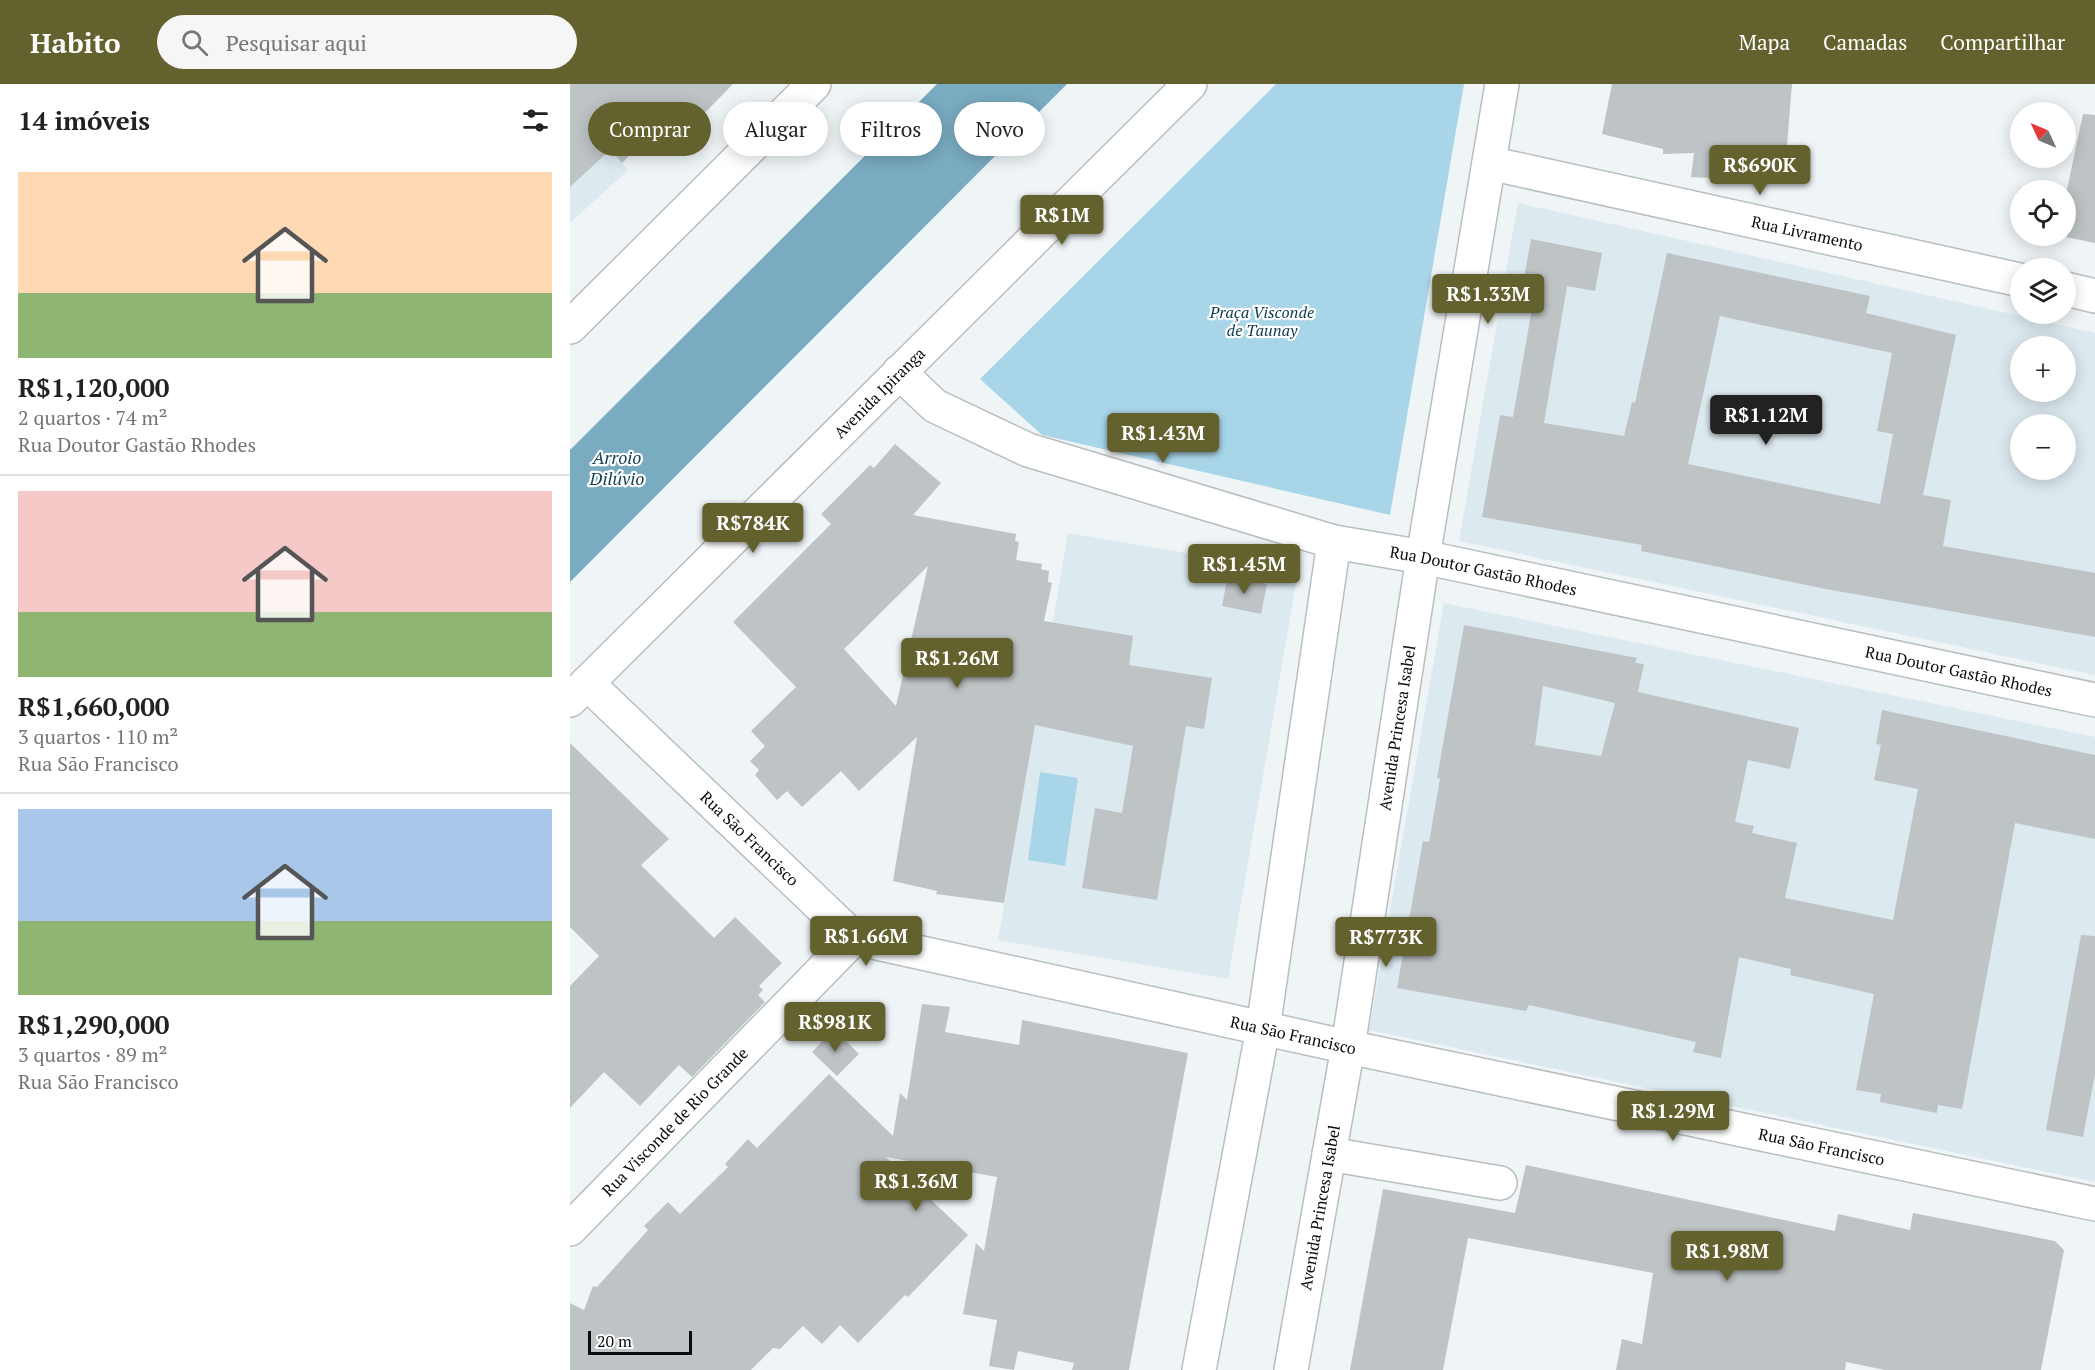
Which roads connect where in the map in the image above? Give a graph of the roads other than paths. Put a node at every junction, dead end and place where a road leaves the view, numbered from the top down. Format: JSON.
{"nodes":[{"id":1,"x":814,"y":84,"type":"edge"},
{"id":2,"x":1190,"y":84,"type":"edge"},
{"id":3,"x":1502,"y":84,"type":"edge"},
{"id":4,"x":1489,"y":163,"type":"junction"},
{"id":5,"x":2010,"y":278,"type":"edge"},
{"id":6,"x":2076,"y":292,"type":"edge"},
{"id":7,"x":2095,"y":296,"type":"edge"},
{"id":8,"x":570,"y":327,"type":"edge"},
{"id":9,"x":899,"y":372,"type":"junction"},
{"id":10,"x":1334,"y":542,"type":"junction"},
{"id":11,"x":1423,"y":557,"type":"junction"},
{"id":12,"x":578,"y":692,"type":"edge"},
{"id":13,"x":2095,"y":700,"type":"edge"},
{"id":14,"x":854,"y":938,"type":"junction"},
{"id":15,"x":1263,"y":1028,"type":"junction"},
{"id":16,"x":1348,"y":1047,"type":"junction"},
{"id":17,"x":1329,"y":1154,"type":"junction"},
{"id":18,"x":1500,"y":1183,"type":"dead end"},
{"id":19,"x":2095,"y":1204,"type":"edge"},
{"id":20,"x":570,"y":1228,"type":"edge"},
{"id":21,"x":1199,"y":1370,"type":"edge"},
{"id":22,"x":1291,"y":1370,"type":"edge"}],
"edges":[{"from":1,"to":8,"type":"street"},
{"from":2,"to":9,"type":"street","name":"Avenida Ipiranga"},
{"from":3,"to":4,"type":"street","name":"Avenida Princesa Isabel"},
{"from":4,"to":5,"type":"street","name":"Rua Livramento"},
{"from":4,"to":11,"type":"street","name":"Avenida Princesa Isabel"},
{"from":6,"to":7,"type":"street"},
{"from":9,"to":10,"type":"street","name":"Rua Doutor Gastão Rhodes"},
{"from":9,"to":12,"type":"street","name":"Avenida Ipiranga"},
{"from":10,"to":11,"type":"street","name":"Rua Doutor Gastão Rhodes"},
{"from":10,"to":15,"type":"street"},
{"from":11,"to":13,"type":"street","name":"Rua Doutor Gastão Rhodes"},
{"from":11,"to":16,"type":"street","name":"Avenida Princesa Isabel"},
{"from":12,"to":14,"type":"street","name":"Rua São Francisco"},
{"from":14,"to":15,"type":"street","name":"Rua São Francisco"},
{"from":14,"to":20,"type":"street","name":"Rua Visconde de Rio Grande"},
{"from":15,"to":16,"type":"street","name":"Rua São Francisco"},
{"from":15,"to":21,"type":"street"},
{"from":16,"to":17,"type":"street","name":"Avenida Princesa Isabel"},
{"from":16,"to":19,"type":"street","name":"Rua São Francisco"},
{"from":17,"to":18,"type":"street"},
{"from":17,"to":22,"type":"street","name":"Avenida Princesa Isabel"}]}
